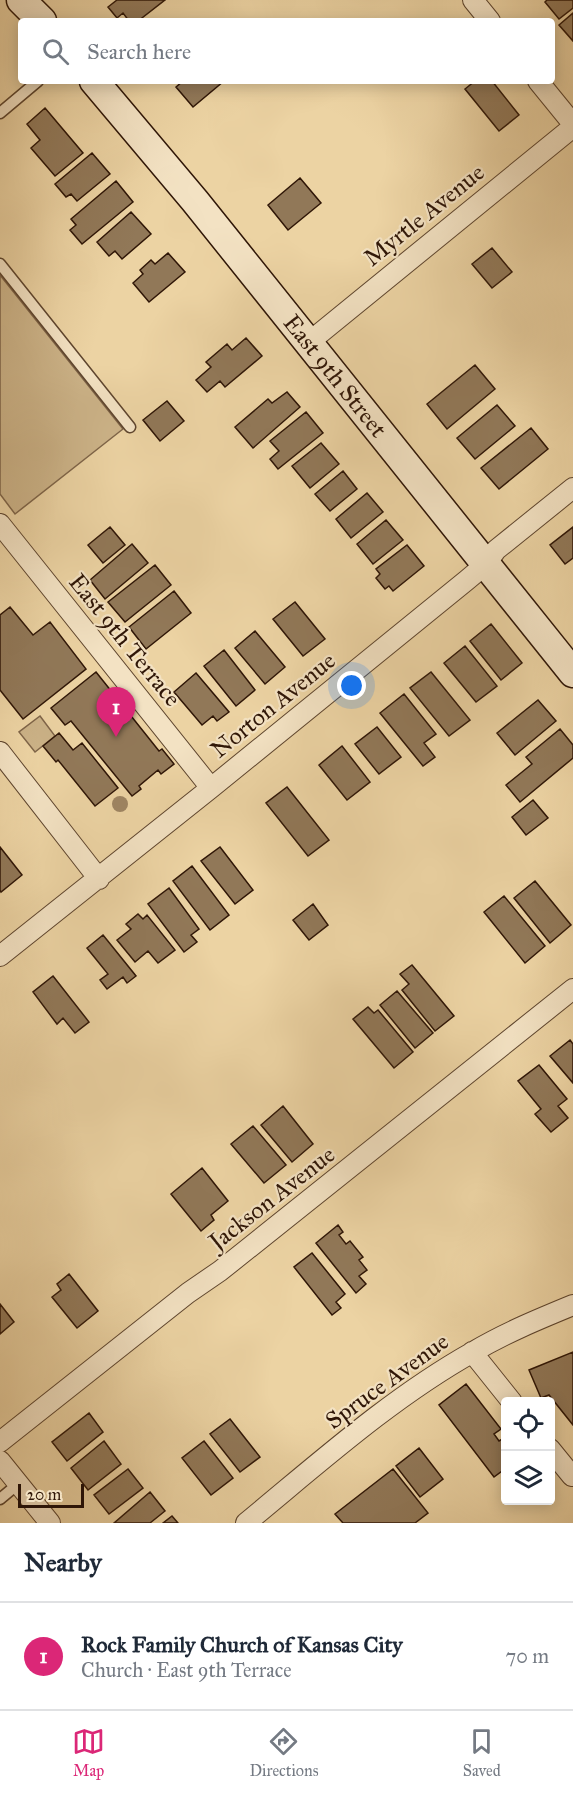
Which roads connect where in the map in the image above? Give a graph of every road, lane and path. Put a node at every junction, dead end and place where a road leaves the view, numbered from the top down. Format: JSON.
{"nodes":[{"id":1,"x":21,"y":0,"type":"edge"},
{"id":2,"x":473,"y":0,"type":"edge"},
{"id":3,"x":39,"y":18,"type":"edge"},
{"id":4,"x":488,"y":18,"type":"edge"},
{"id":5,"x":34,"y":84,"type":"edge"},
{"id":6,"x":97,"y":84,"type":"edge"},
{"id":7,"x":540,"y":84,"type":"edge"},
{"id":8,"x":0,"y":113,"type":"edge"},
{"id":9,"x":573,"y":125,"type":"edge"},
{"id":10,"x":0,"y":264,"type":"edge"},
{"id":11,"x":308,"y":343,"type":"junction"},
{"id":12,"x":130,"y":427,"type":"dead end"},
{"id":13,"x":573,"y":488,"type":"edge"},
{"id":14,"x":0,"y":524,"type":"edge"},
{"id":15,"x":486,"y":564,"type":"junction"},
{"id":16,"x":573,"y":673,"type":"edge"},
{"id":17,"x":0,"y":752,"type":"edge"},
{"id":18,"x":211,"y":789,"type":"junction"},
{"id":19,"x":99,"y":879,"type":"junction"},
{"id":20,"x":0,"y":956,"type":"edge"},
{"id":21,"x":573,"y":989,"type":"edge"},
{"id":22,"x":573,"y":1305,"type":"edge"},
{"id":23,"x":472,"y":1352,"type":"junction"},
{"id":24,"x":509,"y":1397,"type":"edge"},
{"id":25,"x":0,"y":1442,"type":"edge"},
{"id":26,"x":552,"y":1451,"type":"edge"},
{"id":27,"x":0,"y":1461,"type":"edge"},
{"id":28,"x":572,"y":1476,"type":"edge"},
{"id":29,"x":18,"y":1484,"type":"junction"},
{"id":30,"x":0,"y":1499,"type":"edge"},
{"id":31,"x":50,"y":1523,"type":"edge"},
{"id":32,"x":246,"y":1523,"type":"edge"}],
"edges":[{"from":1,"to":3,"type":"main road"},
{"from":2,"to":4,"type":"street"},
{"from":5,"to":8,"type":"lane"},
{"from":6,"to":11,"type":"main road","name":"East 9th Street"},
{"from":7,"to":9,"type":"street"},
{"from":9,"to":11,"type":"street","name":"Myrtle Avenue"},
{"from":10,"to":12,"type":"lane"},
{"from":11,"to":15,"type":"main road","name":"East 9th Street"},
{"from":13,"to":15,"type":"street","name":"Norton Avenue"},
{"from":14,"to":18,"type":"street","name":"East 9th Terrace"},
{"from":15,"to":16,"type":"main road","name":"East 9th Street"},
{"from":15,"to":18,"type":"street","name":"Norton Avenue"},
{"from":17,"to":19,"type":"street"},
{"from":18,"to":19,"type":"street","name":"Norton Avenue"},
{"from":19,"to":20,"type":"street","name":"Norton Avenue"},
{"from":21,"to":25,"type":"street","name":"Jackson Avenue"},
{"from":22,"to":23,"type":"street","name":"Spruce Avenue"},
{"from":23,"to":24,"type":"street"},
{"from":23,"to":32,"type":"street","name":"Spruce Avenue"},
{"from":26,"to":28,"type":"street"},
{"from":27,"to":29,"type":"street"},
{"from":29,"to":30,"type":"lane"},
{"from":29,"to":31,"type":"street"}]}
